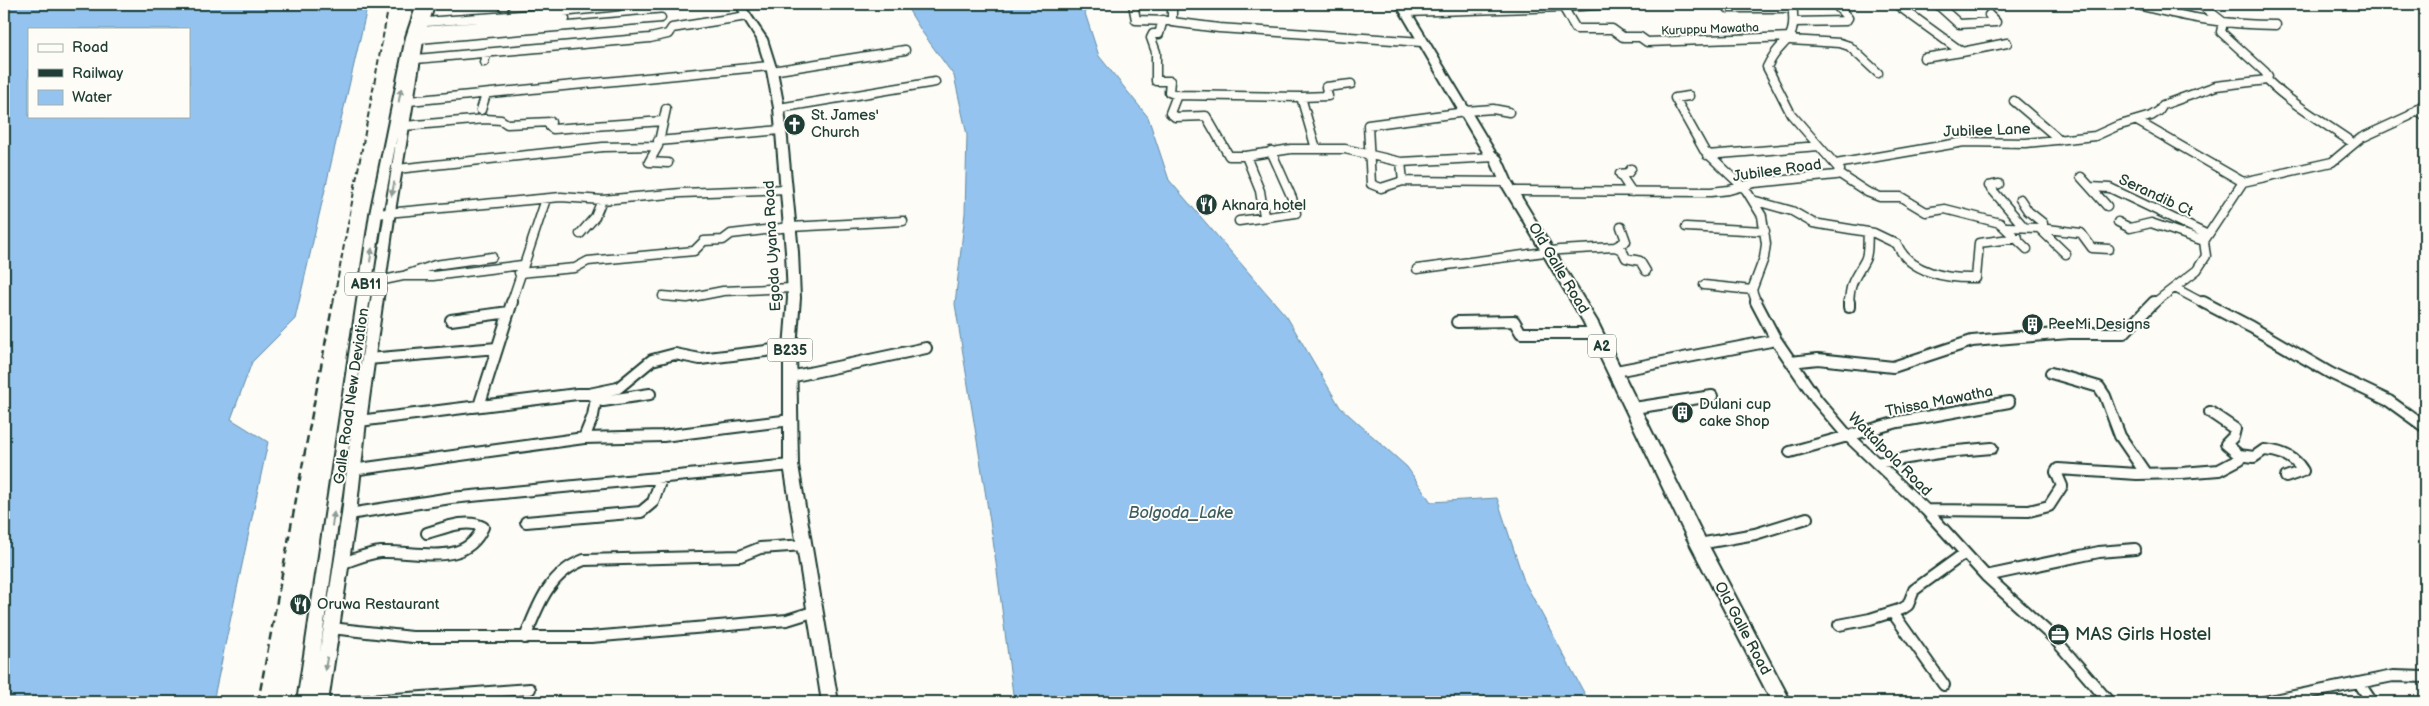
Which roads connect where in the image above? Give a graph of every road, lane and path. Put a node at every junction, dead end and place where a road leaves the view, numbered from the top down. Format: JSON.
{"nodes":[{"id":1,"x":421,"y":4,"type":"edge"},
{"id":2,"x":430,"y":4,"type":"edge"},
{"id":3,"x":739,"y":4,"type":"edge"},
{"id":4,"x":1134,"y":4,"type":"edge"},
{"id":5,"x":1172,"y":4,"type":"edge"},
{"id":6,"x":1616,"y":4,"type":"edge"},
{"id":7,"x":1808,"y":4,"type":"edge"},
{"id":8,"x":1835,"y":4,"type":"edge"},
{"id":9,"x":1896,"y":4,"type":"edge"},
{"id":10,"x":1937,"y":4,"type":"edge"},
{"id":11,"x":2134,"y":4,"type":"edge"},
{"id":12,"x":2200,"y":4,"type":"edge"},
{"id":13,"x":1792,"y":5,"type":"edge"},
{"id":14,"x":618,"y":6,"type":"dead end"},
{"id":15,"x":1403,"y":8,"type":"edge"},
{"id":16,"x":1563,"y":8,"type":"junction"},
{"id":17,"x":1728,"y":8,"type":"dead end"},
{"id":18,"x":1990,"y":15,"type":"dead end"},
{"id":19,"x":747,"y":16,"type":"junction"},
{"id":20,"x":578,"y":18,"type":"dead end"},
{"id":21,"x":661,"y":18,"type":"dead end"},
{"id":22,"x":1164,"y":20,"type":"junction"},
{"id":23,"x":1172,"y":22,"type":"junction"},
{"id":24,"x":1794,"y":22,"type":"junction"},
{"id":25,"x":2223,"y":22,"type":"junction"},
{"id":26,"x":2276,"y":25,"type":"dead end"},
{"id":27,"x":421,"y":31,"type":"junction"},
{"id":28,"x":1791,"y":38,"type":"junction"},
{"id":29,"x":1422,"y":42,"type":"junction"},
{"id":30,"x":2007,"y":43,"type":"dead end"},
{"id":31,"x":905,"y":50,"type":"dead end"},
{"id":32,"x":487,"y":52,"type":"junction"},
{"id":33,"x":1962,"y":52,"type":"junction"},
{"id":34,"x":1924,"y":58,"type":"dead end"},
{"id":35,"x":416,"y":59,"type":"junction"},
{"id":36,"x":484,"y":62,"type":"dead end"},
{"id":37,"x":770,"y":69,"type":"junction"},
{"id":38,"x":1878,"y":73,"type":"dead end"},
{"id":39,"x":2266,"y":80,"type":"junction"},
{"id":40,"x":935,"y":82,"type":"dead end"},
{"id":41,"x":1351,"y":84,"type":"dead end"},
{"id":42,"x":486,"y":94,"type":"junction"},
{"id":43,"x":1177,"y":95,"type":"junction"},
{"id":44,"x":1689,"y":96,"type":"dead end"},
{"id":45,"x":1301,"y":98,"type":"junction"},
{"id":46,"x":2014,"y":100,"type":"dead end"},
{"id":47,"x":409,"y":101,"type":"junction"},
{"id":48,"x":2425,"y":103,"type":"edge"},
{"id":49,"x":779,"y":108,"type":"junction"},
{"id":50,"x":666,"y":109,"type":"dead end"},
{"id":51,"x":481,"y":110,"type":"dead end"},
{"id":52,"x":2416,"y":110,"type":"junction"},
{"id":53,"x":1466,"y":112,"type":"junction"},
{"id":54,"x":1509,"y":112,"type":"dead end"},
{"id":55,"x":2425,"y":116,"type":"edge"},
{"id":56,"x":663,"y":121,"type":"junction"},
{"id":57,"x":2137,"y":121,"type":"junction"},
{"id":58,"x":404,"y":126,"type":"junction"},
{"id":59,"x":780,"y":130,"type":"junction"},
{"id":60,"x":2060,"y":140,"type":"junction"},
{"id":61,"x":2353,"y":143,"type":"junction"},
{"id":62,"x":658,"y":144,"type":"junction"},
{"id":63,"x":1819,"y":146,"type":"junction"},
{"id":64,"x":1316,"y":149,"type":"junction"},
{"id":65,"x":1271,"y":151,"type":"junction"},
{"id":66,"x":1371,"y":154,"type":"junction"},
{"id":67,"x":1708,"y":155,"type":"junction"},
{"id":68,"x":1246,"y":156,"type":"junction"},
{"id":69,"x":1495,"y":157,"type":"junction"},
{"id":70,"x":668,"y":162,"type":"dead end"},
{"id":71,"x":1401,"y":162,"type":"junction"},
{"id":72,"x":1836,"y":164,"type":"junction"},
{"id":73,"x":397,"y":169,"type":"junction"},
{"id":74,"x":1632,"y":170,"type":"dead end"},
{"id":75,"x":1838,"y":173,"type":"junction"},
{"id":76,"x":2080,"y":177,"type":"dead end"},
{"id":77,"x":1403,"y":181,"type":"junction"},
{"id":78,"x":2243,"y":182,"type":"junction"},
{"id":79,"x":1999,"y":184,"type":"dead end"},
{"id":80,"x":1509,"y":187,"type":"junction"},
{"id":81,"x":1743,"y":187,"type":"junction"},
{"id":82,"x":2090,"y":187,"type":"junction"},
{"id":83,"x":787,"y":189,"type":"junction"},
{"id":84,"x":1632,"y":192,"type":"junction"},
{"id":85,"x":546,"y":199,"type":"junction"},
{"id":86,"x":2020,"y":199,"type":"dead end"},
{"id":87,"x":602,"y":200,"type":"junction"},
{"id":88,"x":1756,"y":201,"type":"junction"},
{"id":89,"x":2106,"y":206,"type":"dead end"},
{"id":90,"x":389,"y":211,"type":"junction"},
{"id":91,"x":376,"y":214,"type":"junction"},
{"id":92,"x":1264,"y":216,"type":"junction"},
{"id":93,"x":903,"y":221,"type":"dead end"},
{"id":94,"x":1239,"y":221,"type":"dead end"},
{"id":95,"x":2118,"y":222,"type":"dead end"},
{"id":96,"x":790,"y":227,"type":"junction"},
{"id":97,"x":1621,"y":227,"type":"dead end"},
{"id":98,"x":1686,"y":227,"type":"dead end"},
{"id":99,"x":2024,"y":227,"type":"junction"},
{"id":100,"x":2007,"y":228,"type":"junction"},
{"id":101,"x":2039,"y":228,"type":"junction"},
{"id":102,"x":1765,"y":231,"type":"junction"},
{"id":103,"x":1868,"y":232,"type":"junction"},
{"id":104,"x":580,"y":234,"type":"dead end"},
{"id":105,"x":2018,"y":238,"type":"junction"},
{"id":106,"x":2206,"y":238,"type":"junction"},
{"id":107,"x":1616,"y":247,"type":"junction"},
{"id":108,"x":2027,"y":249,"type":"dead end"},
{"id":109,"x":2109,"y":249,"type":"dead end"},
{"id":110,"x":1550,"y":252,"type":"junction"},
{"id":111,"x":2066,"y":254,"type":"dead end"},
{"id":112,"x":492,"y":257,"type":"dead end"},
{"id":113,"x":521,"y":269,"type":"junction"},
{"id":114,"x":1417,"y":269,"type":"dead end"},
{"id":115,"x":1646,"y":271,"type":"dead end"},
{"id":116,"x":403,"y":276,"type":"junction"},
{"id":117,"x":379,"y":281,"type":"junction"},
{"id":118,"x":1704,"y":285,"type":"dead end"},
{"id":119,"x":793,"y":288,"type":"junction"},
{"id":120,"x":2175,"y":288,"type":"junction"},
{"id":121,"x":1752,"y":290,"type":"junction"},
{"id":122,"x":663,"y":296,"type":"dead end"},
{"id":123,"x":1849,"y":307,"type":"dead end"},
{"id":124,"x":509,"y":312,"type":"junction"},
{"id":125,"x":452,"y":320,"type":"dead end"},
{"id":126,"x":1457,"y":322,"type":"dead end"},
{"id":127,"x":1595,"y":333,"type":"junction"},
{"id":128,"x":1776,"y":340,"type":"junction"},
{"id":129,"x":497,"y":348,"type":"junction"},
{"id":130,"x":790,"y":348,"type":"junction"},
{"id":131,"x":926,"y":348,"type":"dead end"},
{"id":132,"x":368,"y":359,"type":"junction"},
{"id":133,"x":1791,"y":362,"type":"junction"},
{"id":134,"x":1616,"y":371,"type":"junction"},
{"id":135,"x":2051,"y":373,"type":"dead end"},
{"id":136,"x":790,"y":377,"type":"junction"},
{"id":137,"x":650,"y":394,"type":"dead end"},
{"id":138,"x":593,"y":396,"type":"junction"},
{"id":139,"x":1712,"y":396,"type":"dead end"},
{"id":140,"x":2009,"y":402,"type":"dead end"},
{"id":141,"x":473,"y":407,"type":"junction"},
{"id":142,"x":1634,"y":408,"type":"junction"},
{"id":143,"x":2210,"y":412,"type":"dead end"},
{"id":144,"x":791,"y":420,"type":"junction"},
{"id":145,"x":359,"y":421,"type":"junction"},
{"id":146,"x":2425,"y":427,"type":"edge"},
{"id":147,"x":1847,"y":435,"type":"junction"},
{"id":148,"x":584,"y":438,"type":"junction"},
{"id":149,"x":1992,"y":448,"type":"dead end"},
{"id":150,"x":1790,"y":452,"type":"dead end"},
{"id":151,"x":2239,"y":455,"type":"junction"},
{"id":152,"x":1876,"y":463,"type":"junction"},
{"id":153,"x":791,"y":465,"type":"junction"},
{"id":154,"x":352,"y":470,"type":"junction"},
{"id":155,"x":2146,"y":474,"type":"junction"},
{"id":156,"x":2286,"y":477,"type":"dead end"},
{"id":157,"x":661,"y":479,"type":"junction"},
{"id":158,"x":1926,"y":510,"type":"junction"},
{"id":159,"x":349,"y":514,"type":"junction"},
{"id":160,"x":1807,"y":518,"type":"dead end"},
{"id":161,"x":526,"y":522,"type":"dead end"},
{"id":162,"x":427,"y":533,"type":"dead end"},
{"id":163,"x":1698,"y":544,"type":"junction"},
{"id":164,"x":805,"y":545,"type":"junction"},
{"id":165,"x":2135,"y":548,"type":"dead end"},
{"id":166,"x":1965,"y":553,"type":"junction"},
{"id":167,"x":340,"y":564,"type":"junction"},
{"id":168,"x":1986,"y":576,"type":"junction"},
{"id":169,"x":816,"y":611,"type":"junction"},
{"id":170,"x":1893,"y":613,"type":"junction"},
{"id":171,"x":1838,"y":625,"type":"dead end"},
{"id":172,"x":331,"y":628,"type":"junction"},
{"id":173,"x":525,"y":638,"type":"junction"},
{"id":174,"x":2425,"y":677,"type":"edge"},
{"id":175,"x":2359,"y":683,"type":"junction"},
{"id":176,"x":1944,"y":685,"type":"dead end"},
{"id":177,"x":530,"y":689,"type":"dead end"},
{"id":178,"x":2286,"y":701,"type":"edge"},
{"id":179,"x":305,"y":702,"type":"edge"},
{"id":180,"x":320,"y":702,"type":"edge"},
{"id":181,"x":355,"y":702,"type":"edge"},
{"id":182,"x":830,"y":702,"type":"edge"},
{"id":183,"x":1782,"y":702,"type":"edge"},
{"id":184,"x":2109,"y":702,"type":"edge"},
{"id":185,"x":2264,"y":702,"type":"edge"},
{"id":186,"x":2372,"y":702,"type":"edge"}],
"edges":[{"from":91,"to":1,"type":"main road","name":"Galle Road New Deviation","number":"AB11","one_way":true},
{"from":2,"to":27,"type":"main road","name":"Galle Road New Deviation","number":"AB11"},
{"from":3,"to":19,"type":"main road","name":"Egoda Uyana Road","number":"B235"},
{"from":4,"to":22,"type":"street"},
{"from":5,"to":23,"type":"street"},
{"from":6,"to":16,"type":"street"},
{"from":7,"to":13,"type":"street"},
{"from":8,"to":24,"type":"street"},
{"from":9,"to":33,"type":"street"},
{"from":10,"to":18,"type":"street"},
{"from":11,"to":25,"type":"street"},
{"from":12,"to":25,"type":"street"},
{"from":13,"to":17,"type":"street"},
{"from":13,"to":24,"type":"street"},
{"from":14,"to":27,"type":"street"},
{"from":15,"to":16,"type":"street"},
{"from":15,"to":29,"type":"highway","name":"Old Galle Road","number":"A2"},
{"from":16,"to":28,"type":"street","name":"Kuruppu Mawatha"},
{"from":19,"to":32,"type":"street"},
{"from":19,"to":37,"type":"main road","name":"Egoda Uyana Road","number":"B235"},
{"from":20,"to":27,"type":"street"},
{"from":21,"to":27,"type":"street"},
{"from":22,"to":23,"type":"street"},
{"from":22,"to":43,"type":"street"},
{"from":23,"to":29,"type":"street"},
{"from":24,"to":28,"type":"street"},
{"from":25,"to":26,"type":"street"},
{"from":25,"to":39,"type":"street"},
{"from":27,"to":35,"type":"main road","name":"Galle Road New Deviation","number":"AB11"},
{"from":28,"to":38,"type":"street"},
{"from":28,"to":63,"type":"street","name":"Jubilee Road"},
{"from":29,"to":53,"type":"highway","name":"Old Galle Road","number":"A2"},
{"from":30,"to":33,"type":"street"},
{"from":31,"to":37,"type":"street"},
{"from":32,"to":35,"type":"street"},
{"from":32,"to":36,"type":"street"},
{"from":33,"to":34,"type":"street"},
{"from":35,"to":47,"type":"main road","name":"Galle Road New Deviation","number":"AB11"},
{"from":37,"to":42,"type":"street"},
{"from":37,"to":49,"type":"main road","name":"Egoda Uyana Road","number":"B235"},
{"from":39,"to":57,"type":"street","name":"Jubilee Lane"},
{"from":39,"to":61,"type":"street"},
{"from":40,"to":49,"type":"street"},
{"from":41,"to":45,"type":"street"},
{"from":42,"to":47,"type":"street"},
{"from":42,"to":51,"type":"street"},
{"from":43,"to":45,"type":"street"},
{"from":43,"to":68,"type":"street"},
{"from":44,"to":67,"type":"street"},
{"from":45,"to":64,"type":"street"},
{"from":46,"to":60,"type":"street"},
{"from":47,"to":58,"type":"main road","name":"Galle Road New Deviation","number":"AB11"},
{"from":48,"to":52,"type":"street"},
{"from":49,"to":59,"type":"main road","name":"Egoda Uyana Road","number":"B235"},
{"from":50,"to":56,"type":"street"},
{"from":52,"to":55,"type":"street"},
{"from":52,"to":61,"type":"street"},
{"from":53,"to":54,"type":"street"},
{"from":53,"to":66,"type":"street"},
{"from":53,"to":69,"type":"highway","name":"Old Galle Road","number":"A2"},
{"from":56,"to":58,"type":"street"},
{"from":56,"to":62,"type":"street"},
{"from":57,"to":60,"type":"street","name":"Jubilee Lane"},
{"from":57,"to":78,"type":"street"},
{"from":58,"to":73,"type":"main road","name":"Galle Road New Deviation","number":"AB11"},
{"from":59,"to":62,"type":"street"},
{"from":59,"to":83,"type":"main road","name":"Egoda Uyana Road","number":"B235"},
{"from":60,"to":72,"type":"street","name":"Jubilee Lane"},
{"from":61,"to":78,"type":"street"},
{"from":62,"to":70,"type":"street"},
{"from":62,"to":73,"type":"street"},
{"from":63,"to":67,"type":"street"},
{"from":63,"to":72,"type":"street","name":"Jubilee Road"},
{"from":64,"to":65,"type":"street"},
{"from":64,"to":66,"type":"street"},
{"from":65,"to":68,"type":"street"},
{"from":65,"to":92,"type":"street"},
{"from":66,"to":71,"type":"street"},
{"from":66,"to":77,"type":"street","name":"Jubilee Road"},
{"from":67,"to":81,"type":"street"},
{"from":68,"to":92,"type":"street"},
{"from":69,"to":71,"type":"street"},
{"from":69,"to":80,"type":"highway","name":"Old Galle Road","number":"A2"},
{"from":71,"to":77,"type":"street"},
{"from":72,"to":75,"type":"street","name":"Jubilee Road"},
{"from":73,"to":90,"type":"main road","name":"Galle Road New Deviation","number":"AB11","one_way":true},
{"from":74,"to":84,"type":"street"},
{"from":75,"to":81,"type":"street","name":"Jubilee Road"},
{"from":75,"to":100,"type":"street"},
{"from":76,"to":82,"type":"street","name":"Serandib Ct"},
{"from":77,"to":80,"type":"street","name":"Jubilee Road"},
{"from":78,"to":106,"type":"street"},
{"from":79,"to":99,"type":"street"},
{"from":80,"to":84,"type":"street","name":"Jubilee Road"},
{"from":80,"to":110,"type":"highway","name":"Old Galle Road","number":"A2"},
{"from":81,"to":84,"type":"street","name":"Jubilee Road"},
{"from":81,"to":88,"type":"street"},
{"from":82,"to":89,"type":"street","name":"Serandib Ct"},
{"from":82,"to":106,"type":"street","name":"Serandib Ct"},
{"from":83,"to":87,"type":"street"},
{"from":83,"to":96,"type":"main road","name":"Egoda Uyana Road","number":"B235"},
{"from":85,"to":87,"type":"street"},
{"from":85,"to":90,"type":"street"},
{"from":85,"to":113,"type":"street"},
{"from":86,"to":101,"type":"street"},
{"from":87,"to":104,"type":"street"},
{"from":88,"to":102,"type":"street"},
{"from":88,"to":103,"type":"street"},
{"from":90,"to":91,"type":"street"},
{"from":90,"to":117,"type":"main road","name":"Galle Road New Deviation","number":"AB11"},
{"from":179,"to":91,"type":"main road","name":"Galle Road New Deviation","number":"AB11","one_way":true},
{"from":92,"to":94,"type":"street"},
{"from":93,"to":96,"type":"street"},
{"from":95,"to":106,"type":"street"},
{"from":96,"to":113,"type":"street"},
{"from":96,"to":119,"type":"main road","name":"Egoda Uyana Road","number":"B235"},
{"from":97,"to":107,"type":"street"},
{"from":98,"to":102,"type":"street"},
{"from":99,"to":100,"type":"street"},
{"from":99,"to":101,"type":"street"},
{"from":100,"to":105,"type":"street"},
{"from":101,"to":109,"type":"street"},
{"from":101,"to":111,"type":"street"},
{"from":102,"to":121,"type":"street"},
{"from":103,"to":105,"type":"street"},
{"from":103,"to":123,"type":"street"},
{"from":105,"to":108,"type":"street"},
{"from":106,"to":120,"type":"street"},
{"from":107,"to":110,"type":"street"},
{"from":107,"to":115,"type":"street"},
{"from":110,"to":114,"type":"street"},
{"from":110,"to":127,"type":"highway","name":"Old Galle Road","number":"A2"},
{"from":112,"to":116,"type":"street"},
{"from":113,"to":116,"type":"street"},
{"from":113,"to":124,"type":"street"},
{"from":116,"to":117,"type":"street"},
{"from":117,"to":132,"type":"main road","name":"Galle Road New Deviation","number":"AB11"},
{"from":118,"to":121,"type":"street"},
{"from":119,"to":122,"type":"street"},
{"from":119,"to":130,"type":"main road","name":"Egoda Uyana Road","number":"B235"},
{"from":120,"to":133,"type":"street"},
{"from":120,"to":146,"type":"street"},
{"from":121,"to":128,"type":"street","name":"Wattalpola Road"},
{"from":124,"to":125,"type":"street"},
{"from":124,"to":129,"type":"street"},
{"from":126,"to":127,"type":"street"},
{"from":127,"to":134,"type":"highway","name":"Old Galle Road","number":"A2"},
{"from":128,"to":133,"type":"street","name":"Wattalpola Road"},
{"from":128,"to":134,"type":"street"},
{"from":129,"to":132,"type":"street"},
{"from":129,"to":141,"type":"street"},
{"from":130,"to":136,"type":"main road","name":"Egoda Uyana Road","number":"B235"},
{"from":130,"to":138,"type":"street"},
{"from":131,"to":136,"type":"street"},
{"from":132,"to":145,"type":"main road","name":"Galle Road New Deviation","number":"AB11"},
{"from":133,"to":147,"type":"street","name":"Wattalpola Road"},
{"from":134,"to":142,"type":"highway","name":"Old Galle Road","number":"A2"},
{"from":135,"to":155,"type":"street"},
{"from":136,"to":144,"type":"main road","name":"Egoda Uyana Road","number":"B235"},
{"from":137,"to":138,"type":"street"},
{"from":138,"to":141,"type":"street"},
{"from":138,"to":148,"type":"street"},
{"from":139,"to":142,"type":"street"},
{"from":140,"to":147,"type":"street","name":"Thissa Mawatha"},
{"from":141,"to":145,"type":"street"},
{"from":142,"to":163,"type":"highway","name":"Old Galle Road","number":"A2"},
{"from":143,"to":151,"type":"street"},
{"from":144,"to":148,"type":"street"},
{"from":144,"to":153,"type":"main road","name":"Egoda Uyana Road","number":"B235"},
{"from":145,"to":154,"type":"main road","name":"Galle Road New Deviation","number":"AB11"},
{"from":147,"to":150,"type":"street","name":"Thissa Mawatha"},
{"from":147,"to":152,"type":"street","name":"Wattalpola Road"},
{"from":148,"to":154,"type":"street"},
{"from":149,"to":152,"type":"street"},
{"from":151,"to":155,"type":"street"},
{"from":151,"to":156,"type":"street"},
{"from":152,"to":158,"type":"street","name":"Wattalpola Road"},
{"from":153,"to":157,"type":"street"},
{"from":153,"to":164,"type":"main road","name":"Egoda Uyana Road","number":"B235"},
{"from":154,"to":159,"type":"main road","name":"Galle Road New Deviation","number":"AB11"},
{"from":155,"to":158,"type":"street"},
{"from":157,"to":159,"type":"street"},
{"from":157,"to":161,"type":"street"},
{"from":158,"to":166,"type":"street","name":"Wattalpola Road"},
{"from":159,"to":167,"type":"main road","name":"Galle Road New Deviation","number":"AB11"},
{"from":160,"to":163,"type":"street"},
{"from":162,"to":167,"type":"street"},
{"from":163,"to":183,"type":"highway","name":"Old Galle Road","number":"A2"},
{"from":164,"to":169,"type":"main road","name":"Egoda Uyana Road","number":"B235"},
{"from":164,"to":173,"type":"street"},
{"from":165,"to":168,"type":"street"},
{"from":166,"to":168,"type":"street","name":"Wattalpola Road"},
{"from":166,"to":170,"type":"street"},
{"from":167,"to":172,"type":"main road","name":"Galle Road New Deviation","number":"AB11"},
{"from":168,"to":184,"type":"street","name":"Wattalpola Road"},
{"from":169,"to":173,"type":"street"},
{"from":169,"to":182,"type":"main road","name":"Egoda Uyana Road","number":"B235"},
{"from":170,"to":171,"type":"street"},
{"from":170,"to":176,"type":"street"},
{"from":172,"to":173,"type":"street"},
{"from":172,"to":180,"type":"main road","name":"Galle Road New Deviation","number":"AB11","one_way":true},
{"from":174,"to":175,"type":"street"},
{"from":175,"to":178,"type":"street"},
{"from":175,"to":186,"type":"street"},
{"from":177,"to":181,"type":"street"},
{"from":178,"to":185,"type":"street"}]}
